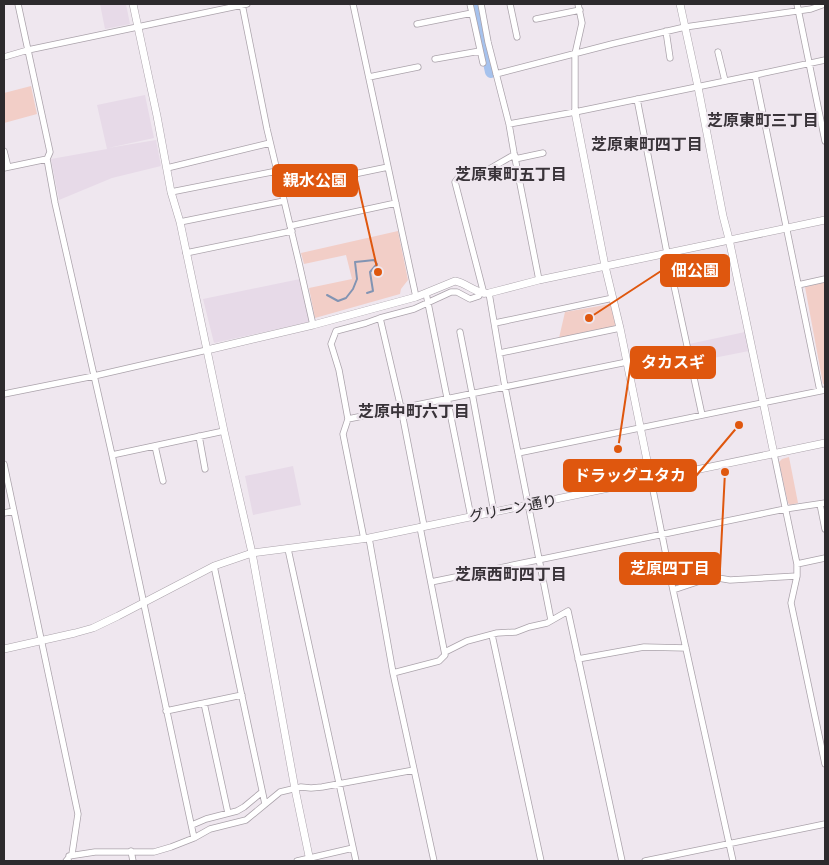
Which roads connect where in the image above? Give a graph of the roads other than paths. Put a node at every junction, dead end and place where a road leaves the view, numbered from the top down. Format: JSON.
{"nodes":[{"id":1,"x":18,"y":4,"type":"edge"},
{"id":2,"x":132,"y":4,"type":"edge"},
{"id":3,"x":244,"y":4,"type":"edge"},
{"id":4,"x":353,"y":4,"type":"edge"},
{"id":5,"x":470,"y":4,"type":"edge"},
{"id":6,"x":481,"y":4,"type":"edge"},
{"id":7,"x":510,"y":4,"type":"edge"},
{"id":8,"x":680,"y":4,"type":"edge"},
{"id":9,"x":797,"y":4,"type":"edge"},
{"id":10,"x":825,"y":4,"type":"edge"},
{"id":11,"x":579,"y":7,"type":"edge"},
{"id":12,"x":799,"y":11,"type":"junction"},
{"id":13,"x":472,"y":13,"type":"junction"},
{"id":14,"x":536,"y":19,"type":"dead end"},
{"id":15,"x":417,"y":24,"type":"dead end"},
{"id":16,"x":138,"y":27,"type":"junction"},
{"id":17,"x":685,"y":27,"type":"junction"},
{"id":18,"x":666,"y":32,"type":"junction"},
{"id":19,"x":517,"y":38,"type":"dead end"},
{"id":20,"x":28,"y":50,"type":"junction"},
{"id":21,"x":480,"y":51,"type":"junction"},
{"id":22,"x":718,"y":52,"type":"dead end"},
{"id":23,"x":575,"y":54,"type":"junction"},
{"id":24,"x":4,"y":57,"type":"edge"},
{"id":25,"x":670,"y":58,"type":"dead end"},
{"id":26,"x":435,"y":59,"type":"dead end"},
{"id":27,"x":825,"y":60,"type":"edge"},
{"id":28,"x":483,"y":63,"type":"dead end"},
{"id":29,"x":809,"y":63,"type":"junction"},
{"id":30,"x":418,"y":67,"type":"dead end"},
{"id":31,"x":496,"y":74,"type":"junction"},
{"id":32,"x":756,"y":75,"type":"junction"},
{"id":33,"x":369,"y":77,"type":"junction"},
{"id":34,"x":725,"y":81,"type":"junction"},
{"id":35,"x":698,"y":87,"type":"junction"},
{"id":36,"x":637,"y":99,"type":"junction"},
{"id":37,"x":575,"y":112,"type":"junction"},
{"id":38,"x":510,"y":124,"type":"junction"},
{"id":39,"x":825,"y":141,"type":"edge"},
{"id":40,"x":270,"y":143,"type":"junction"},
{"id":41,"x":4,"y":150,"type":"edge"},
{"id":42,"x":543,"y":153,"type":"dead end"},
{"id":43,"x":515,"y":157,"type":"junction"},
{"id":44,"x":47,"y":159,"type":"junction"},
{"id":45,"x":388,"y":167,"type":"junction"},
{"id":46,"x":6,"y":168,"type":"edge"},
{"id":47,"x":167,"y":168,"type":"junction"},
{"id":48,"x":277,"y":171,"type":"junction"},
{"id":49,"x":282,"y":190,"type":"junction"},
{"id":50,"x":172,"y":192,"type":"junction"},
{"id":51,"x":284,"y":201,"type":"junction"},
{"id":52,"x":396,"y":203,"type":"junction"},
{"id":53,"x":825,"y":220,"type":"edge"},
{"id":54,"x":180,"y":222,"type":"junction"},
{"id":55,"x":291,"y":228,"type":"junction"},
{"id":56,"x":786,"y":228,"type":"junction"},
{"id":57,"x":729,"y":239,"type":"junction"},
{"id":58,"x":186,"y":253,"type":"junction"},
{"id":59,"x":667,"y":253,"type":"junction"},
{"id":60,"x":605,"y":266,"type":"junction"},
{"id":61,"x":825,"y":279,"type":"edge"},
{"id":62,"x":538,"y":280,"type":"junction"},
{"id":63,"x":798,"y":285,"type":"junction"},
{"id":64,"x":426,"y":293,"type":"junction"},
{"id":65,"x":485,"y":293,"type":"junction"},
{"id":66,"x":416,"y":297,"type":"junction"},
{"id":67,"x":613,"y":298,"type":"junction"},
{"id":68,"x":428,"y":303,"type":"junction"},
{"id":69,"x":380,"y":318,"type":"junction"},
{"id":70,"x":495,"y":323,"type":"junction"},
{"id":71,"x":313,"y":325,"type":"junction"},
{"id":72,"x":620,"y":328,"type":"junction"},
{"id":73,"x":460,"y":332,"type":"dead end"},
{"id":74,"x":207,"y":350,"type":"junction"},
{"id":75,"x":500,"y":353,"type":"junction"},
{"id":76,"x":626,"y":362,"type":"junction"},
{"id":77,"x":94,"y":376,"type":"junction"},
{"id":78,"x":505,"y":387,"type":"junction"},
{"id":79,"x":822,"y":390,"type":"edge"},
{"id":80,"x":472,"y":393,"type":"junction"},
{"id":81,"x":4,"y":394,"type":"edge"},
{"id":82,"x":448,"y":398,"type":"junction"},
{"id":83,"x":763,"y":402,"type":"junction"},
{"id":84,"x":401,"y":408,"type":"junction"},
{"id":85,"x":702,"y":415,"type":"junction"},
{"id":86,"x":348,"y":419,"type":"junction"},
{"id":87,"x":641,"y":427,"type":"junction"},
{"id":88,"x":224,"y":431,"type":"junction"},
{"id":89,"x":199,"y":436,"type":"junction"},
{"id":90,"x":825,"y":444,"type":"edge"},
{"id":91,"x":155,"y":446,"type":"junction"},
{"id":92,"x":518,"y":453,"type":"junction"},
{"id":93,"x":774,"y":454,"type":"junction"},
{"id":94,"x":112,"y":455,"type":"junction"},
{"id":95,"x":4,"y":464,"type":"edge"},
{"id":96,"x":205,"y":469,"type":"dead end"},
{"id":97,"x":651,"y":480,"type":"junction"},
{"id":98,"x":163,"y":481,"type":"dead end"},
{"id":99,"x":823,"y":503,"type":"edge"},
{"id":100,"x":528,"y":505,"type":"junction"},
{"id":101,"x":785,"y":509,"type":"junction"},
{"id":102,"x":14,"y":511,"type":"junction"},
{"id":103,"x":494,"y":512,"type":"junction"},
{"id":104,"x":4,"y":513,"type":"edge"},
{"id":105,"x":471,"y":517,"type":"junction"},
{"id":106,"x":422,"y":527,"type":"junction"},
{"id":107,"x":825,"y":529,"type":"edge"},
{"id":108,"x":662,"y":535,"type":"junction"},
{"id":109,"x":366,"y":539,"type":"junction"},
{"id":110,"x":288,"y":549,"type":"junction"},
{"id":111,"x":252,"y":553,"type":"junction"},
{"id":112,"x":825,"y":558,"type":"edge"},
{"id":113,"x":538,"y":560,"type":"junction"},
{"id":114,"x":797,"y":564,"type":"junction"},
{"id":115,"x":214,"y":566,"type":"junction"},
{"id":116,"x":797,"y":576,"type":"junction"},
{"id":117,"x":431,"y":582,"type":"junction"},
{"id":118,"x":673,"y":590,"type":"junction"},
{"id":119,"x":144,"y":603,"type":"junction"},
{"id":120,"x":551,"y":620,"type":"junction"},
{"id":121,"x":492,"y":635,"type":"junction"},
{"id":122,"x":42,"y":641,"type":"junction"},
{"id":123,"x":686,"y":648,"type":"junction"},
{"id":124,"x":4,"y":649,"type":"edge"},
{"id":125,"x":445,"y":652,"type":"junction"},
{"id":126,"x":578,"y":659,"type":"junction"},
{"id":127,"x":393,"y":673,"type":"junction"},
{"id":128,"x":242,"y":695,"type":"junction"},
{"id":129,"x":204,"y":703,"type":"junction"},
{"id":130,"x":166,"y":711,"type":"junction"},
{"id":131,"x":825,"y":764,"type":"edge"},
{"id":132,"x":414,"y":770,"type":"junction"},
{"id":133,"x":339,"y":784,"type":"junction"},
{"id":134,"x":295,"y":789,"type":"junction"},
{"id":135,"x":262,"y":792,"type":"junction"},
{"id":136,"x":265,"y":804,"type":"junction"},
{"id":137,"x":228,"y":813,"type":"junction"},
{"id":138,"x":825,"y":824,"type":"edge"},
{"id":139,"x":192,"y":825,"type":"junction"},
{"id":140,"x":194,"y":838,"type":"junction"},
{"id":141,"x":729,"y":844,"type":"junction"},
{"id":142,"x":353,"y":848,"type":"junction"},
{"id":143,"x":131,"y":851,"type":"junction"},
{"id":144,"x":67,"y":859,"type":"edge"},
{"id":145,"x":309,"y":860,"type":"edge"},
{"id":146,"x":133,"y":861,"type":"edge"},
{"id":147,"x":297,"y":861,"type":"edge"},
{"id":148,"x":356,"y":861,"type":"edge"},
{"id":149,"x":434,"y":861,"type":"edge"},
{"id":150,"x":542,"y":861,"type":"edge"},
{"id":151,"x":622,"y":861,"type":"edge"},
{"id":152,"x":645,"y":861,"type":"edge"},
{"id":153,"x":733,"y":861,"type":"edge"}],
"edges":[{"from":1,"to":20,"type":"street"},
{"from":2,"to":16,"type":"street"},
{"from":3,"to":16,"type":"street"},
{"from":3,"to":40,"type":"street"},
{"from":4,"to":33,"type":"street"},
{"from":5,"to":13,"type":"street"},
{"from":6,"to":31,"type":"street"},
{"from":7,"to":19,"type":"street"},
{"from":8,"to":17,"type":"street"},
{"from":9,"to":12,"type":"street"},
{"from":10,"to":12,"type":"street"},
{"from":11,"to":14,"type":"street"},
{"from":11,"to":23,"type":"street"},
{"from":12,"to":17,"type":"street"},
{"from":12,"to":29,"type":"street"},
{"from":13,"to":15,"type":"street"},
{"from":13,"to":21,"type":"street"},
{"from":16,"to":20,"type":"street"},
{"from":16,"to":47,"type":"street"},
{"from":17,"to":18,"type":"street"},
{"from":17,"to":35,"type":"street"},
{"from":18,"to":23,"type":"street"},
{"from":18,"to":25,"type":"street"},
{"from":20,"to":24,"type":"street"},
{"from":20,"to":44,"type":"street"},
{"from":21,"to":26,"type":"street"},
{"from":21,"to":28,"type":"street"},
{"from":22,"to":34,"type":"street"},
{"from":23,"to":31,"type":"street"},
{"from":23,"to":37,"type":"street"},
{"from":27,"to":29,"type":"street"},
{"from":29,"to":32,"type":"street"},
{"from":29,"to":39,"type":"street"},
{"from":30,"to":33,"type":"street"},
{"from":31,"to":38,"type":"street"},
{"from":32,"to":34,"type":"street"},
{"from":32,"to":56,"type":"street"},
{"from":33,"to":45,"type":"street"},
{"from":34,"to":35,"type":"street"},
{"from":35,"to":36,"type":"street"},
{"from":35,"to":57,"type":"street"},
{"from":36,"to":37,"type":"street"},
{"from":36,"to":59,"type":"street"},
{"from":37,"to":38,"type":"street"},
{"from":37,"to":60,"type":"street"},
{"from":38,"to":43,"type":"street"},
{"from":40,"to":47,"type":"street"},
{"from":40,"to":48,"type":"street"},
{"from":41,"to":46,"type":"street"},
{"from":42,"to":43,"type":"street"},
{"from":43,"to":62,"type":"street"},
{"from":43,"to":65,"type":"street"},
{"from":44,"to":46,"type":"street"},
{"from":44,"to":77,"type":"street"},
{"from":45,"to":49,"type":"street"},
{"from":45,"to":52,"type":"street"},
{"from":47,"to":50,"type":"street"},
{"from":48,"to":49,"type":"street"},
{"from":48,"to":50,"type":"street"},
{"from":49,"to":51,"type":"street"},
{"from":50,"to":54,"type":"street"},
{"from":51,"to":54,"type":"street"},
{"from":51,"to":55,"type":"street"},
{"from":52,"to":55,"type":"street"},
{"from":52,"to":66,"type":"street"},
{"from":53,"to":56,"type":"street"},
{"from":54,"to":58,"type":"street"},
{"from":55,"to":58,"type":"street"},
{"from":55,"to":71,"type":"street"},
{"from":56,"to":57,"type":"street"},
{"from":56,"to":63,"type":"street"},
{"from":57,"to":59,"type":"street"},
{"from":57,"to":83,"type":"street"},
{"from":58,"to":74,"type":"street"},
{"from":59,"to":60,"type":"street"},
{"from":59,"to":85,"type":"street"},
{"from":60,"to":62,"type":"street"},
{"from":60,"to":67,"type":"street"},
{"from":61,"to":63,"type":"street"},
{"from":62,"to":65,"type":"street"},
{"from":63,"to":79,"type":"street"},
{"from":64,"to":65,"type":"street"},
{"from":64,"to":66,"type":"street"},
{"from":64,"to":68,"type":"street"},
{"from":65,"to":68,"type":"street"},
{"from":65,"to":70,"type":"street"},
{"from":66,"to":71,"type":"street"},
{"from":67,"to":70,"type":"street"},
{"from":67,"to":72,"type":"street"},
{"from":68,"to":69,"type":"street"},
{"from":68,"to":82,"type":"street"},
{"from":69,"to":84,"type":"street"},
{"from":69,"to":86,"type":"street"},
{"from":70,"to":75,"type":"street"},
{"from":71,"to":74,"type":"street"},
{"from":72,"to":75,"type":"street"},
{"from":72,"to":76,"type":"street"},
{"from":73,"to":80,"type":"street"},
{"from":74,"to":77,"type":"street"},
{"from":74,"to":88,"type":"street"},
{"from":75,"to":78,"type":"street"},
{"from":76,"to":78,"type":"street"},
{"from":76,"to":87,"type":"street"},
{"from":77,"to":81,"type":"street"},
{"from":77,"to":94,"type":"street"},
{"from":78,"to":80,"type":"street"},
{"from":78,"to":92,"type":"street"},
{"from":79,"to":83,"type":"street"},
{"from":80,"to":82,"type":"street"},
{"from":80,"to":103,"type":"street"},
{"from":82,"to":84,"type":"street"},
{"from":82,"to":105,"type":"street"},
{"from":83,"to":85,"type":"street"},
{"from":83,"to":93,"type":"street"},
{"from":84,"to":86,"type":"street"},
{"from":84,"to":106,"type":"street"},
{"from":85,"to":87,"type":"street"},
{"from":86,"to":109,"type":"street"},
{"from":87,"to":92,"type":"street"},
{"from":87,"to":97,"type":"street"},
{"from":88,"to":89,"type":"street"},
{"from":88,"to":111,"type":"street"},
{"from":89,"to":91,"type":"street"},
{"from":89,"to":96,"type":"street"},
{"from":90,"to":93,"type":"street","name":"グリーン通り"},
{"from":91,"to":94,"type":"street"},
{"from":91,"to":98,"type":"street"},
{"from":92,"to":100,"type":"street"},
{"from":93,"to":97,"type":"street","name":"グリーン通り"},
{"from":93,"to":101,"type":"street"},
{"from":94,"to":119,"type":"street"},
{"from":95,"to":102,"type":"street"},
{"from":97,"to":100,"type":"street","name":"グリーン通り"},
{"from":97,"to":108,"type":"street"},
{"from":99,"to":101,"type":"street"},
{"from":99,"to":107,"type":"street"},
{"from":100,"to":103,"type":"street","name":"グリーン通り"},
{"from":100,"to":113,"type":"street"},
{"from":101,"to":108,"type":"street"},
{"from":101,"to":114,"type":"street"},
{"from":102,"to":104,"type":"street"},
{"from":102,"to":122,"type":"street"},
{"from":103,"to":105,"type":"street","name":"グリーン通り"},
{"from":105,"to":106,"type":"street","name":"グリーン通り"},
{"from":106,"to":109,"type":"street","name":"グリーン通り"},
{"from":106,"to":117,"type":"street"},
{"from":108,"to":113,"type":"street"},
{"from":108,"to":118,"type":"street"},
{"from":109,"to":110,"type":"street","name":"グリーン通り"},
{"from":109,"to":127,"type":"street"},
{"from":110,"to":111,"type":"street","name":"グリーン通り"},
{"from":110,"to":133,"type":"street"},
{"from":111,"to":115,"type":"street","name":"グリーン通り"},
{"from":111,"to":134,"type":"street"},
{"from":112,"to":114,"type":"street"},
{"from":113,"to":117,"type":"street"},
{"from":113,"to":120,"type":"street"},
{"from":114,"to":116,"type":"street"},
{"from":115,"to":119,"type":"street","name":"グリーン通り"},
{"from":115,"to":128,"type":"street"},
{"from":116,"to":118,"type":"street"},
{"from":116,"to":131,"type":"street"},
{"from":117,"to":125,"type":"street"},
{"from":118,"to":123,"type":"street"},
{"from":119,"to":122,"type":"street","name":"グリーン通り"},
{"from":119,"to":130,"type":"street"},
{"from":120,"to":121,"type":"street"},
{"from":120,"to":126,"type":"street"},
{"from":121,"to":125,"type":"street"},
{"from":121,"to":150,"type":"street"},
{"from":122,"to":124,"type":"street","name":"グリーン通り"},
{"from":122,"to":144,"type":"street"},
{"from":123,"to":126,"type":"street"},
{"from":123,"to":141,"type":"street"},
{"from":125,"to":127,"type":"street"},
{"from":126,"to":151,"type":"street"},
{"from":127,"to":132,"type":"street"},
{"from":128,"to":129,"type":"street"},
{"from":128,"to":135,"type":"street"},
{"from":129,"to":130,"type":"street"},
{"from":129,"to":137,"type":"street"},
{"from":130,"to":139,"type":"street"},
{"from":132,"to":133,"type":"street"},
{"from":132,"to":149,"type":"street"},
{"from":133,"to":134,"type":"street"},
{"from":133,"to":142,"type":"street"},
{"from":134,"to":136,"type":"street"},
{"from":134,"to":145,"type":"street"},
{"from":135,"to":136,"type":"street"},
{"from":135,"to":137,"type":"street"},
{"from":136,"to":140,"type":"street"},
{"from":137,"to":139,"type":"street"},
{"from":138,"to":141,"type":"street"},
{"from":139,"to":140,"type":"street"},
{"from":140,"to":143,"type":"street"},
{"from":141,"to":152,"type":"street"},
{"from":141,"to":153,"type":"street"},
{"from":142,"to":145,"type":"street"},
{"from":142,"to":148,"type":"street"},
{"from":143,"to":144,"type":"street"},
{"from":143,"to":146,"type":"street"},
{"from":145,"to":147,"type":"street"}]}
